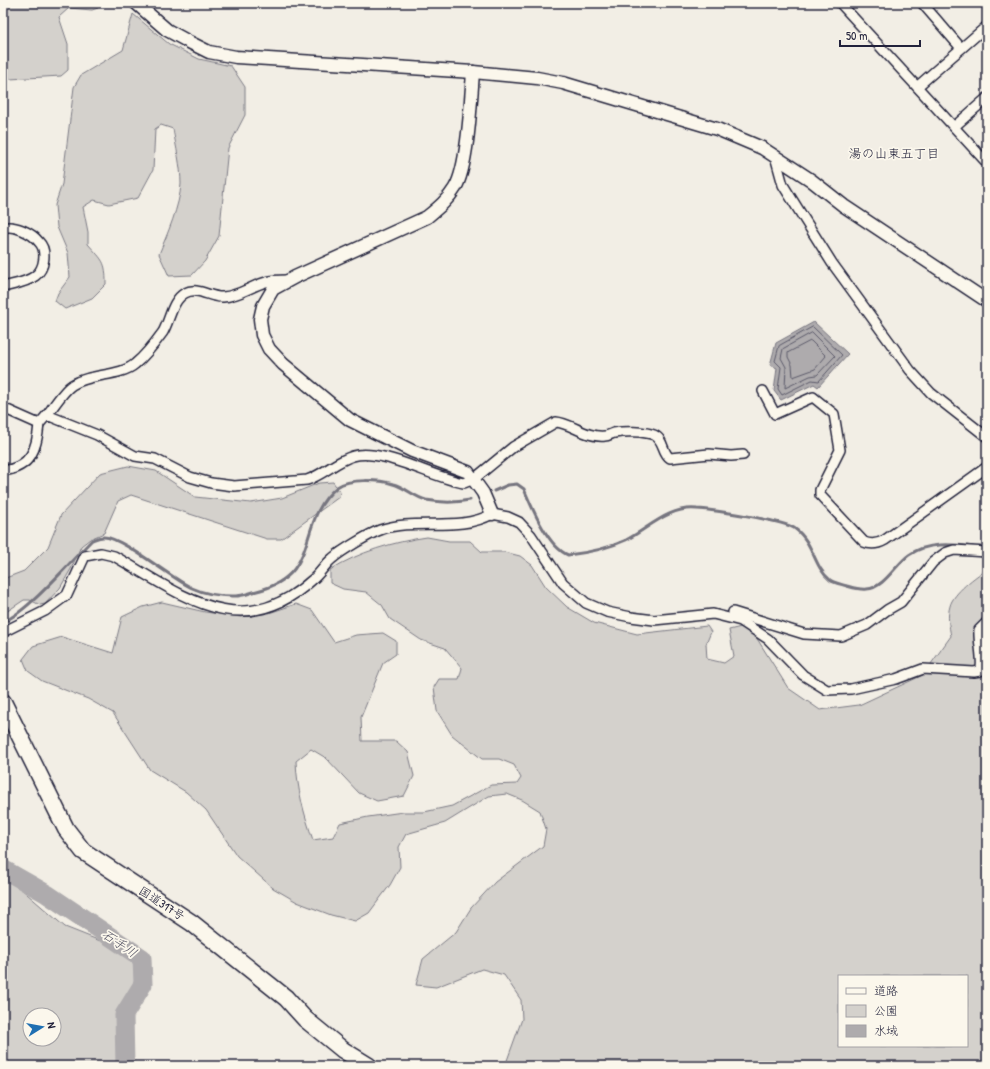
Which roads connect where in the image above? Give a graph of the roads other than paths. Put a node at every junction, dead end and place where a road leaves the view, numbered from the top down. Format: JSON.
{"nodes":[{"id":1,"x":136,"y":3,"type":"edge"},
{"id":2,"x":840,"y":3,"type":"edge"},
{"id":3,"x":922,"y":3,"type":"edge"},
{"id":4,"x":987,"y":26,"type":"edge"},
{"id":5,"x":961,"y":48,"type":"junction"},
{"id":6,"x":473,"y":72,"type":"junction"},
{"id":7,"x":918,"y":86,"type":"junction"},
{"id":8,"x":987,"y":98,"type":"edge"},
{"id":9,"x":955,"y":126,"type":"junction"},
{"id":10,"x":775,"y":156,"type":"junction"},
{"id":11,"x":987,"y":163,"type":"edge"},
{"id":12,"x":3,"y":228,"type":"edge"},
{"id":13,"x":290,"y":279,"type":"junction"},
{"id":14,"x":3,"y":287,"type":"edge"},
{"id":15,"x":987,"y":301,"type":"edge"},
{"id":16,"x":763,"y":391,"type":"dead end"},
{"id":17,"x":3,"y":408,"type":"edge"},
{"id":18,"x":47,"y":415,"type":"junction"},
{"id":19,"x":39,"y":424,"type":"junction"},
{"id":20,"x":987,"y":437,"type":"edge"},
{"id":21,"x":743,"y":455,"type":"dead end"},
{"id":22,"x":987,"y":467,"type":"edge"},
{"id":23,"x":3,"y":471,"type":"edge"},
{"id":24,"x":474,"y":479,"type":"junction"},
{"id":25,"x":492,"y":514,"type":"junction"},
{"id":26,"x":987,"y":552,"type":"edge"},
{"id":27,"x":713,"y":614,"type":"junction"},
{"id":28,"x":987,"y":622,"type":"edge"},
{"id":29,"x":3,"y":632,"type":"edge"},
{"id":30,"x":3,"y":702,"type":"edge"},
{"id":31,"x":369,"y":1066,"type":"edge"}],
"edges":[{"from":1,"to":6,"type":"street"},
{"from":2,"to":7,"type":"street"},
{"from":3,"to":5,"type":"street"},
{"from":4,"to":5,"type":"street"},
{"from":5,"to":7,"type":"street"},
{"from":6,"to":10,"type":"street"},
{"from":6,"to":13,"type":"street"},
{"from":7,"to":9,"type":"street"},
{"from":8,"to":9,"type":"street"},
{"from":9,"to":11,"type":"street"},
{"from":10,"to":15,"type":"street"},
{"from":10,"to":20,"type":"street"},
{"from":12,"to":14,"type":"street"},
{"from":13,"to":18,"type":"street"},
{"from":13,"to":24,"type":"street"},
{"from":16,"to":22,"type":"street"},
{"from":17,"to":19,"type":"street"},
{"from":18,"to":19,"type":"street"},
{"from":18,"to":24,"type":"street"},
{"from":19,"to":23,"type":"street"},
{"from":21,"to":24,"type":"street"},
{"from":24,"to":25,"type":"street"},
{"from":25,"to":27,"type":"street"},
{"from":25,"to":29,"type":"street"},
{"from":26,"to":27,"type":"street"},
{"from":27,"to":28,"type":"street"},
{"from":30,"to":31,"type":"highway","name":"国道317号"}]}
